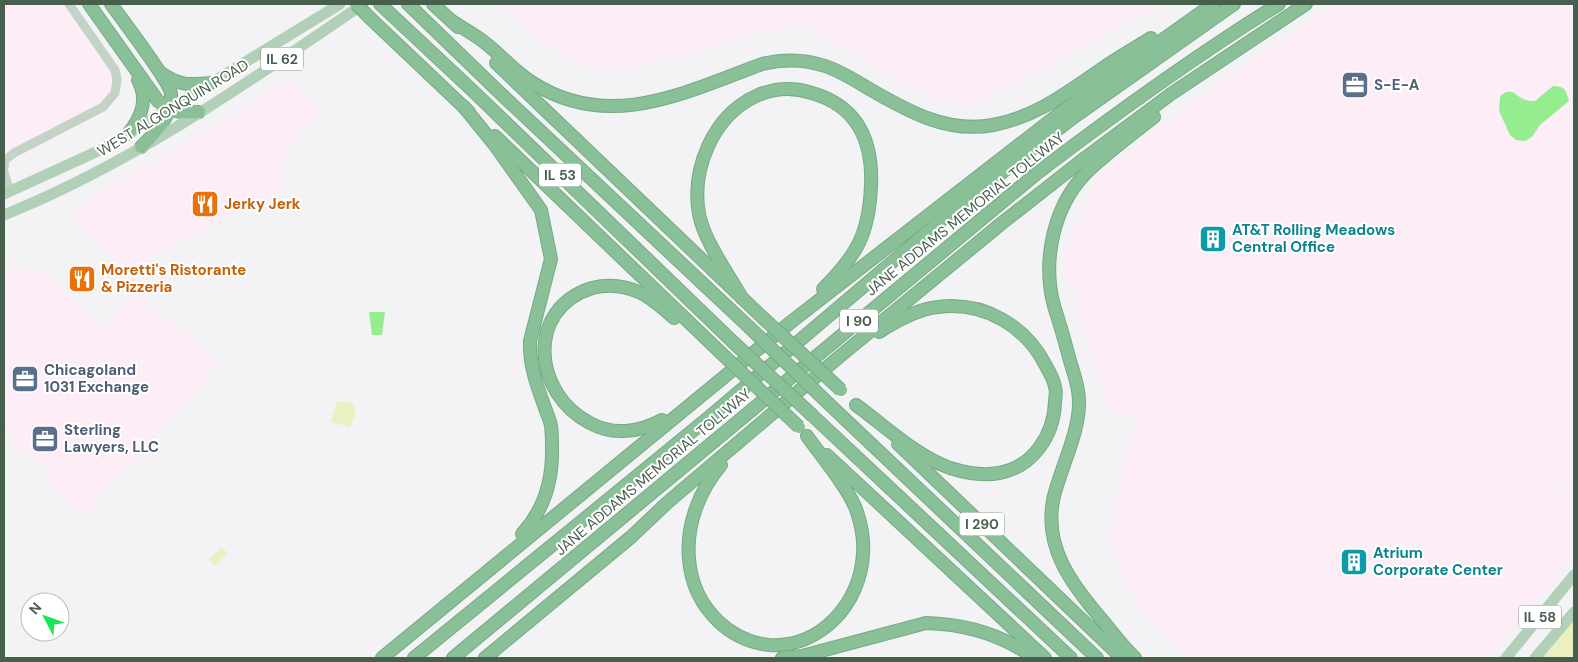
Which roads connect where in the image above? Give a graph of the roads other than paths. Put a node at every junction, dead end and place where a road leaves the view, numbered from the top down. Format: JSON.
{"nodes":[{"id":1,"x":69,"y":4,"type":"edge"},
{"id":2,"x":89,"y":4,"type":"edge"},
{"id":3,"x":111,"y":4,"type":"edge"},
{"id":4,"x":340,"y":4,"type":"edge"},
{"id":5,"x":356,"y":4,"type":"edge"},
{"id":6,"x":363,"y":4,"type":"edge"},
{"id":7,"x":408,"y":4,"type":"edge"},
{"id":8,"x":433,"y":4,"type":"edge"},
{"id":9,"x":1212,"y":4,"type":"edge"},
{"id":10,"x":1234,"y":4,"type":"edge"},
{"id":11,"x":1280,"y":4,"type":"edge"},
{"id":12,"x":1306,"y":4,"type":"edge"},
{"id":13,"x":383,"y":6,"type":"edge"},
{"id":14,"x":452,"y":21,"type":"junction"},
{"id":15,"x":1238,"y":50,"type":"junction"},
{"id":16,"x":128,"y":60,"type":"junction"},
{"id":17,"x":159,"y":71,"type":"junction"},
{"id":18,"x":211,"y":83,"type":"junction"},
{"id":19,"x":464,"y":107,"type":"junction"},
{"id":20,"x":170,"y":109,"type":"junction"},
{"id":21,"x":200,"y":112,"type":"junction"},
{"id":22,"x":128,"y":134,"type":"junction"},
{"id":23,"x":141,"y":147,"type":"junction"},
{"id":24,"x":4,"y":167,"type":"edge"},
{"id":25,"x":4,"y":172,"type":"edge"},
{"id":26,"x":7,"y":193,"type":"edge"},
{"id":27,"x":4,"y":215,"type":"edge"},
{"id":28,"x":742,"y":298,"type":"junction"},
{"id":29,"x":791,"y":322,"type":"junction"},
{"id":30,"x":718,"y":350,"type":"junction"},
{"id":31,"x":839,"y":357,"type":"junction"},
{"id":32,"x":703,"y":396,"type":"junction"},
{"id":33,"x":856,"y":405,"type":"junction"},
{"id":34,"x":803,"y":431,"type":"junction"},
{"id":35,"x":739,"y":443,"type":"junction"},
{"id":36,"x":1574,"y":575,"type":"edge"},
{"id":37,"x":1574,"y":612,"type":"edge"},
{"id":38,"x":421,"y":627,"type":"junction"},
{"id":39,"x":382,"y":658,"type":"edge"},
{"id":40,"x":414,"y":658,"type":"edge"},
{"id":41,"x":453,"y":658,"type":"edge"},
{"id":42,"x":486,"y":658,"type":"edge"},
{"id":43,"x":782,"y":658,"type":"edge"},
{"id":44,"x":1036,"y":658,"type":"edge"},
{"id":45,"x":1045,"y":658,"type":"edge"},
{"id":46,"x":1071,"y":658,"type":"edge"},
{"id":47,"x":1097,"y":658,"type":"edge"},
{"id":48,"x":1122,"y":658,"type":"edge"},
{"id":49,"x":1135,"y":658,"type":"edge"},
{"id":50,"x":1506,"y":658,"type":"edge"},
{"id":51,"x":1535,"y":658,"type":"edge"}],
"edges":[{"from":1,"to":24,"type":"street"},
{"from":2,"to":16,"type":"highway"},
{"from":3,"to":17,"type":"highway"},
{"from":4,"to":18,"type":"main road","name":"WEST ALGONQUIN ROAD","number":"IL 62"},
{"from":5,"to":19,"type":"highway","number":"IL 53","bridge":true},
{"from":6,"to":21,"type":"main road","name":"WEST ALGONQUIN ROAD","number":"IL 62"},
{"from":7,"to":47,"type":"highway","number":"IL 53","bridge":true},
{"from":8,"to":14,"type":"highway","number":"IL 53"},
{"from":9,"to":14,"type":"highway"},
{"from":9,"to":29,"type":"highway"},
{"from":10,"to":40,"type":"highway","name":"JANE ADDAMS MEMORIAL TOLLWAY","number":"I 90"},
{"from":11,"to":41,"type":"highway","name":"JANE ADDAMS MEMORIAL TOLLWAY","number":"I 90"},
{"from":12,"to":15,"type":"highway"},
{"from":13,"to":46,"type":"highway","number":"IL 53","bridge":true},
{"from":14,"to":28,"type":"highway","number":"IL 53"},
{"from":15,"to":31,"type":"highway"},
{"from":15,"to":49,"type":"highway"},
{"from":16,"to":20,"type":"highway"},
{"from":16,"to":22,"type":"highway"},
{"from":17,"to":18,"type":"highway"},
{"from":17,"to":20,"type":"highway"},
{"from":18,"to":20,"type":"main road","name":"WEST ALGONQUIN ROAD","number":"IL 62"},
{"from":19,"to":30,"type":"highway","number":"IL 53"},
{"from":19,"to":38,"type":"highway"},
{"from":20,"to":21,"type":"highway"},
{"from":20,"to":22,"type":"main road","name":"WEST ALGONQUIN ROAD","number":"IL 62"},
{"from":20,"to":23,"type":"highway"},
{"from":21,"to":23,"type":"main road","name":"WEST ALGONQUIN ROAD","number":"IL 62"},
{"from":22,"to":26,"type":"main road","name":"WEST ALGONQUIN ROAD","number":"IL 62"},
{"from":23,"to":27,"type":"main road","name":"WEST ALGONQUIN ROAD","number":"IL 62"},
{"from":25,"to":26,"type":"street"},
{"from":28,"to":29,"type":"highway"},
{"from":28,"to":33,"type":"highway","number":"I 290","bridge":true},
{"from":29,"to":32,"type":"highway"},
{"from":30,"to":32,"type":"highway"},
{"from":30,"to":34,"type":"highway","bridge":true},
{"from":31,"to":33,"type":"highway"},
{"from":31,"to":35,"type":"highway"},
{"from":32,"to":38,"type":"highway"},
{"from":33,"to":48,"type":"highway","number":"I 290"},
{"from":34,"to":35,"type":"highway"},
{"from":34,"to":45,"type":"highway"},
{"from":35,"to":42,"type":"highway"},
{"from":36,"to":50,"type":"main road","number":"IL 58"},
{"from":37,"to":51,"type":"main road","number":"IL 58"},
{"from":38,"to":39,"type":"highway"},
{"from":43,"to":44,"type":"highway"}]}
